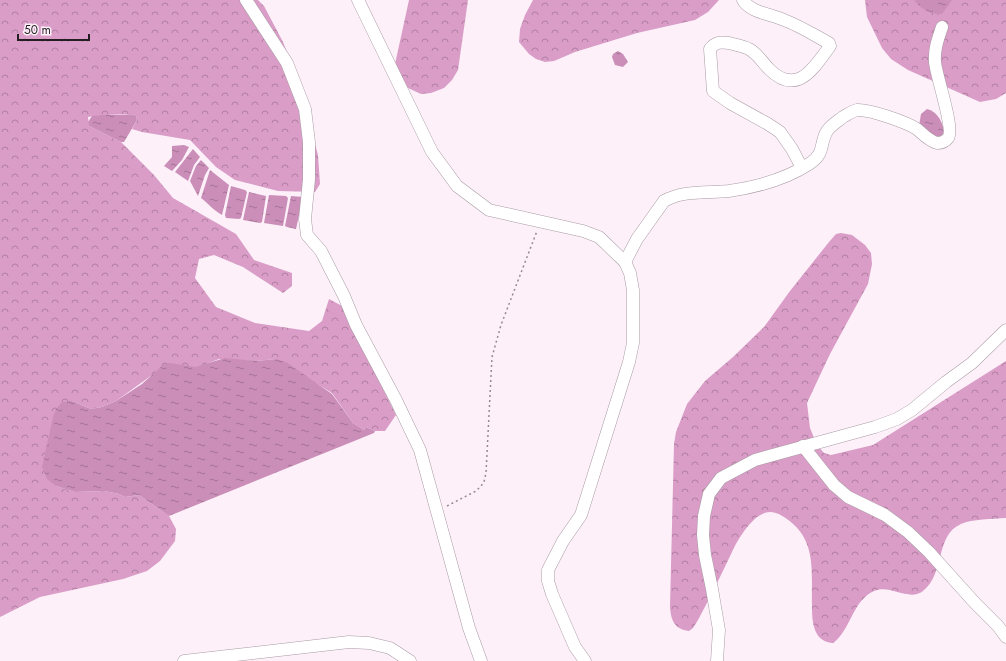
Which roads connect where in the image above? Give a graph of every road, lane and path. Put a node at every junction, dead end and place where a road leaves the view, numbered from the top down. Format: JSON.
{"nodes":[{"id":1,"x":246,"y":0,"type":"edge"},
{"id":2,"x":358,"y":0,"type":"edge"},
{"id":3,"x":743,"y":0,"type":"edge"},
{"id":4,"x":942,"y":27,"type":"dead end"},
{"id":5,"x":802,"y":168,"type":"junction"},
{"id":6,"x":540,"y":222,"type":"junction"},
{"id":7,"x":625,"y":262,"type":"junction"},
{"id":8,"x":1006,"y":330,"type":"edge"},
{"id":9,"x":803,"y":446,"type":"junction"},
{"id":10,"x":437,"y":511,"type":"junction"},
{"id":11,"x":1006,"y":637,"type":"edge"},
{"id":12,"x":184,"y":661,"type":"edge"},
{"id":13,"x":410,"y":661,"type":"edge"},
{"id":14,"x":482,"y":661,"type":"edge"},
{"id":15,"x":585,"y":661,"type":"edge"},
{"id":16,"x":717,"y":661,"type":"edge"}],
"edges":[{"from":1,"to":10,"type":"street"},
{"from":2,"to":6,"type":"street"},
{"from":3,"to":5,"type":"street"},
{"from":4,"to":5,"type":"street"},
{"from":5,"to":7,"type":"street"},
{"from":6,"to":7,"type":"street"},
{"from":6,"to":10,"type":"path"},
{"from":7,"to":15,"type":"street"},
{"from":8,"to":9,"type":"street"},
{"from":9,"to":11,"type":"street"},
{"from":9,"to":16,"type":"street"},
{"from":10,"to":14,"type":"street"},
{"from":12,"to":13,"type":"street"}]}
